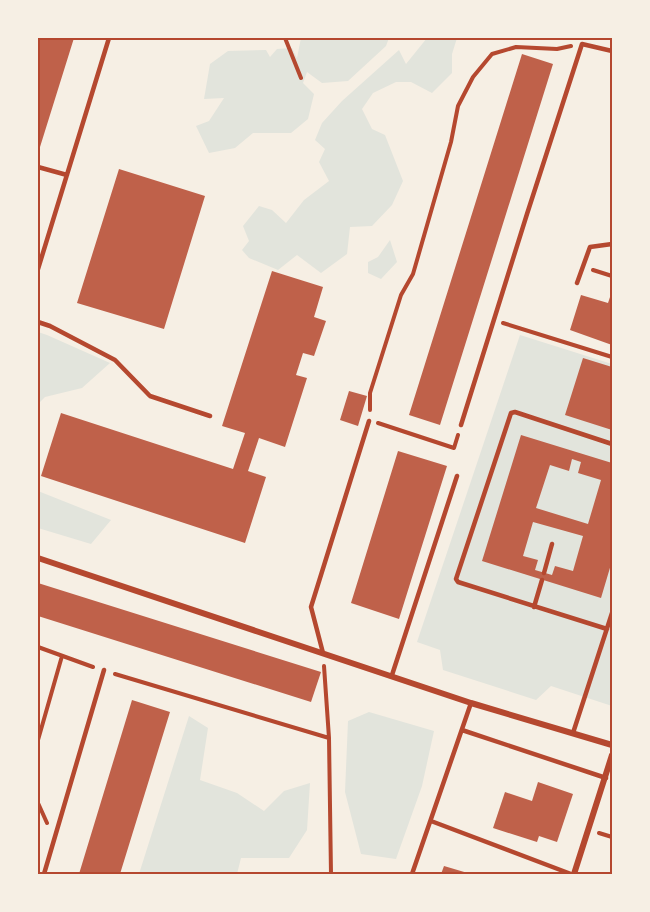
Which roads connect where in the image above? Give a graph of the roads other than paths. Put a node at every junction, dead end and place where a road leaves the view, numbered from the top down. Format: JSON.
{"nodes":[{"id":1,"x":109,"y":38,"type":"edge"},
{"id":2,"x":612,"y":51,"type":"edge"},
{"id":3,"x":38,"y":167,"type":"edge"},
{"id":4,"x":67,"y":175,"type":"junction"},
{"id":5,"x":612,"y":244,"type":"edge"},
{"id":6,"x":38,"y":269,"type":"edge"},
{"id":7,"x":577,"y":283,"type":"dead end"},
{"id":8,"x":38,"y":321,"type":"edge"},
{"id":9,"x":210,"y":416,"type":"dead end"},
{"id":10,"x":369,"y":421,"type":"road end"},
{"id":11,"x":461,"y":425,"type":"road end"},
{"id":12,"x":612,"y":444,"type":"edge"},
{"id":13,"x":457,"y":476,"type":"dead end"},
{"id":14,"x":552,"y":544,"type":"dead end"},
{"id":15,"x":38,"y":558,"type":"edge"},
{"id":16,"x":544,"y":573,"type":"dead end"},
{"id":17,"x":542,"y":580,"type":"dead end"},
{"id":18,"x":534,"y":606,"type":"junction"},
{"id":19,"x":612,"y":613,"type":"edge"},
{"id":20,"x":607,"y":629,"type":"junction"},
{"id":21,"x":323,"y":654,"type":"junction"},
{"id":22,"x":104,"y":670,"type":"road end"},
{"id":23,"x":392,"y":675,"type":"junction"},
{"id":24,"x":471,"y":703,"type":"junction"},
{"id":25,"x":462,"y":730,"type":"junction"},
{"id":26,"x":573,"y":733,"type":"junction"},
{"id":27,"x":612,"y":745,"type":"edge"},
{"id":28,"x":612,"y":755,"type":"edge"},
{"id":29,"x":606,"y":778,"type":"junction"},
{"id":30,"x":431,"y":821,"type":"junction"},
{"id":31,"x":44,"y":874,"type":"edge"},
{"id":32,"x":412,"y":874,"type":"edge"},
{"id":33,"x":572,"y":874,"type":"edge"}],
"edges":[{"from":1,"to":4,"type":"lane"},
{"from":2,"to":11,"type":"lane"},
{"from":3,"to":4,"type":"lane"},
{"from":4,"to":6,"type":"lane"},
{"from":5,"to":7,"type":"lane"},
{"from":8,"to":9,"type":"lane"},
{"from":10,"to":21,"type":"lane"},
{"from":12,"to":18,"type":"lane"},
{"from":13,"to":23,"type":"lane"},
{"from":14,"to":16,"type":"lane"},
{"from":15,"to":21,"type":"street"},
{"from":17,"to":18,"type":"lane"},
{"from":18,"to":20,"type":"lane"},
{"from":19,"to":20,"type":"lane"},
{"from":20,"to":26,"type":"lane"},
{"from":21,"to":23,"type":"street"},
{"from":22,"to":31,"type":"lane"},
{"from":23,"to":24,"type":"street"},
{"from":24,"to":25,"type":"lane"},
{"from":24,"to":26,"type":"street"},
{"from":25,"to":29,"type":"lane"},
{"from":25,"to":30,"type":"lane"},
{"from":26,"to":27,"type":"street"},
{"from":28,"to":29,"type":"street"},
{"from":29,"to":33,"type":"street"},
{"from":30,"to":32,"type":"lane"},
{"from":30,"to":33,"type":"lane"}]}
